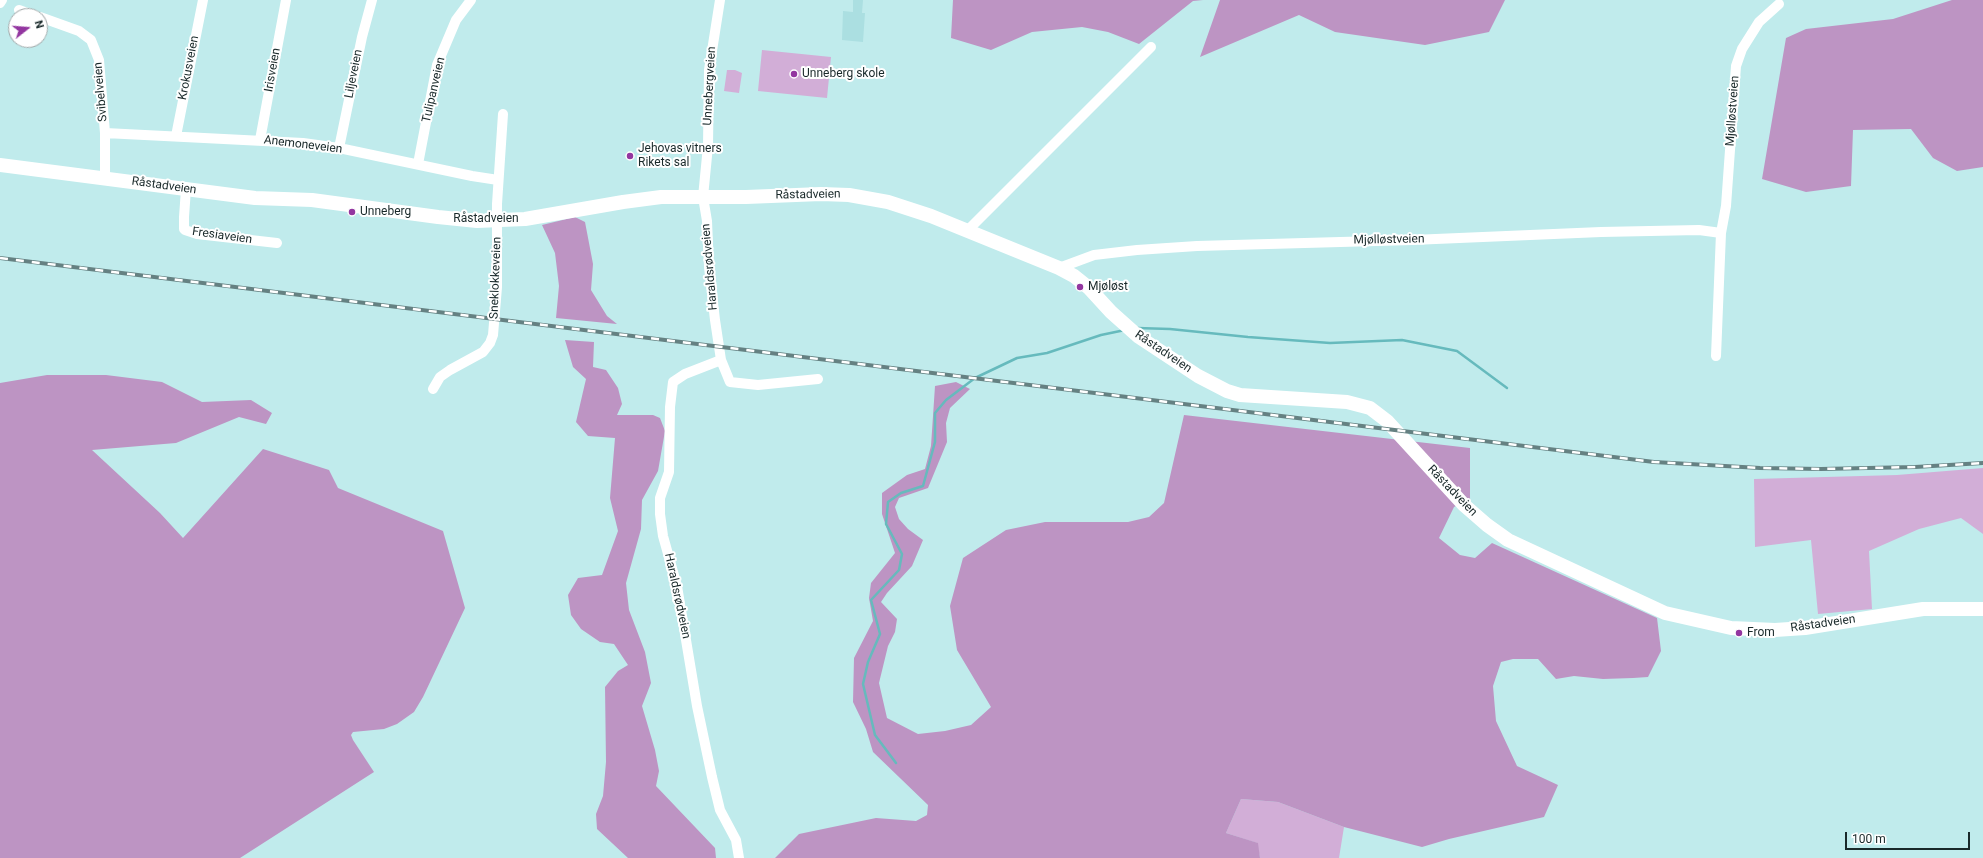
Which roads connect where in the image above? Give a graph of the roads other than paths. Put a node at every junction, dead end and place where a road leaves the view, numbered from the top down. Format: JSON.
{"nodes":[{"id":1,"x":2,"y":0,"type":"edge"},
{"id":2,"x":203,"y":0,"type":"edge"},
{"id":3,"x":286,"y":0,"type":"edge"},
{"id":4,"x":372,"y":0,"type":"edge"},
{"id":5,"x":472,"y":0,"type":"edge"},
{"id":6,"x":720,"y":0,"type":"edge"},
{"id":7,"x":0,"y":3,"type":"edge"},
{"id":8,"x":1779,"y":4,"type":"dead end"},
{"id":9,"x":48,"y":20,"type":"edge"},
{"id":10,"x":1151,"y":48,"type":"dead end"},
{"id":11,"x":502,"y":114,"type":"dead end"},
{"id":12,"x":105,"y":133,"type":"junction"},
{"id":13,"x":176,"y":136,"type":"junction"},
{"id":14,"x":260,"y":140,"type":"junction"},
{"id":15,"x":339,"y":148,"type":"junction"},
{"id":16,"x":418,"y":164,"type":"junction"},
{"id":17,"x":0,"y":165,"type":"edge"},
{"id":18,"x":106,"y":178,"type":"junction"},
{"id":19,"x":498,"y":180,"type":"junction"},
{"id":20,"x":186,"y":189,"type":"junction"},
{"id":21,"x":703,"y":197,"type":"junction"},
{"id":22,"x":497,"y":220,"type":"junction"},
{"id":23,"x":967,"y":231,"type":"junction"},
{"id":24,"x":1722,"y":233,"type":"junction"},
{"id":25,"x":277,"y":243,"type":"dead end"},
{"id":26,"x":1059,"y":268,"type":"junction"},
{"id":27,"x":1716,"y":356,"type":"dead end"},
{"id":28,"x":721,"y":360,"type":"junction"},
{"id":29,"x":818,"y":379,"type":"dead end"},
{"id":30,"x":433,"y":389,"type":"dead end"},
{"id":31,"x":1983,"y":609,"type":"edge"},
{"id":32,"x":739,"y":858,"type":"edge"}],
"edges":[{"from":1,"to":7,"type":"street"},
{"from":2,"to":13,"type":"street","name":"Krokusveien"},
{"from":3,"to":14,"type":"street","name":"Irisveien"},
{"from":4,"to":15,"type":"street","name":"Liljeveien"},
{"from":5,"to":16,"type":"street","name":"Tulipanveien"},
{"from":6,"to":21,"type":"street","name":"Unnebergveien"},
{"from":8,"to":24,"type":"street","name":"Mjølløstveien"},
{"from":9,"to":12,"type":"street","name":"Svibelveien"},
{"from":10,"to":23,"type":"street"},
{"from":11,"to":19,"type":"street","name":"Sneklokkeveien"},
{"from":12,"to":13,"type":"street","name":"Anemoneveien"},
{"from":12,"to":18,"type":"street","name":"Svibelveien"},
{"from":13,"to":14,"type":"street","name":"Anemoneveien"},
{"from":14,"to":15,"type":"street","name":"Anemoneveien"},
{"from":15,"to":16,"type":"street","name":"Anemoneveien"},
{"from":16,"to":19,"type":"street","name":"Anemoneveien"},
{"from":17,"to":18,"type":"main road","name":"Råstadveien"},
{"from":18,"to":20,"type":"main road","name":"Råstadveien"},
{"from":19,"to":22,"type":"street","name":"Sneklokkeveien"},
{"from":20,"to":22,"type":"main road","name":"Råstadveien"},
{"from":20,"to":25,"type":"street","name":"Fresiaveien"},
{"from":21,"to":22,"type":"main road","name":"Råstadveien"},
{"from":21,"to":23,"type":"main road","name":"Råstadveien"},
{"from":21,"to":28,"type":"street","name":"Haraldsrødveien"},
{"from":22,"to":30,"type":"street","name":"Sneklokkeveien"},
{"from":23,"to":26,"type":"main road","name":"Råstadveien"},
{"from":24,"to":26,"type":"street","name":"Mjølløstveien"},
{"from":24,"to":27,"type":"street","name":"Mjølløstveien"},
{"from":26,"to":31,"type":"main road","name":"Råstadveien"},
{"from":28,"to":29,"type":"street","name":"Haraldsrødveien"},
{"from":28,"to":32,"type":"street","name":"Haraldsrødveien"}]}
